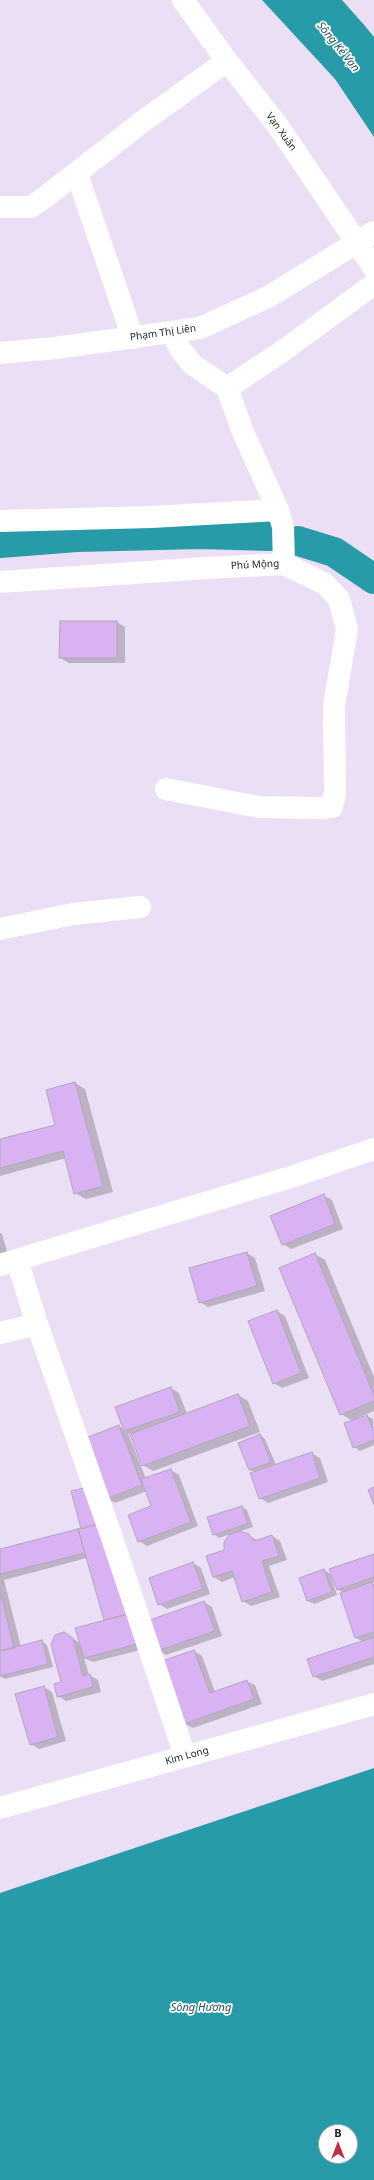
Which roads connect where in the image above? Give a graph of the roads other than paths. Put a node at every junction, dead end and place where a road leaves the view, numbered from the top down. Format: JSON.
{"nodes":[{"id":1,"x":183,"y":0,"type":"edge"},
{"id":2,"x":227,"y":61,"type":"junction"},
{"id":3,"x":77,"y":174,"type":"junction"},
{"id":4,"x":0,"y":207,"type":"edge"},
{"id":5,"x":366,"y":237,"type":"edge"},
{"id":6,"x":374,"y":268,"type":"edge"},
{"id":7,"x":374,"y":284,"type":"edge"},
{"id":8,"x":172,"y":332,"type":"junction"},
{"id":9,"x":133,"y":338,"type":"junction"},
{"id":10,"x":0,"y":353,"type":"edge"},
{"id":11,"x":227,"y":388,"type":"junction"},
{"id":12,"x":278,"y":510,"type":"junction"},
{"id":13,"x":0,"y":522,"type":"edge"},
{"id":14,"x":284,"y":564,"type":"junction"},
{"id":15,"x":0,"y":582,"type":"edge"},
{"id":16,"x":166,"y":789,"type":"dead end"},
{"id":17,"x":140,"y":907,"type":"dead end"},
{"id":18,"x":0,"y":928,"type":"edge"},
{"id":19,"x":374,"y":1149,"type":"edge"},
{"id":20,"x":9,"y":1262,"type":"edge"},
{"id":21,"x":37,"y":1324,"type":"junction"},
{"id":22,"x":0,"y":1333,"type":"edge"},
{"id":23,"x":374,"y":1704,"type":"edge"},
{"id":24,"x":185,"y":1756,"type":"junction"},
{"id":25,"x":0,"y":1808,"type":"edge"}],
"edges":[{"from":1,"to":2,"type":"street","name":"Vạn Xuân"},
{"from":2,"to":3,"type":"street"},
{"from":2,"to":5,"type":"street","name":"Vạn Xuân"},
{"from":3,"to":4,"type":"street"},
{"from":3,"to":9,"type":"street"},
{"from":5,"to":6,"type":"street","name":"Vạn Xuân"},
{"from":5,"to":8,"type":"street","name":"Phạm Thị Liên"},
{"from":7,"to":11,"type":"street"},
{"from":8,"to":9,"type":"street","name":"Phạm Thị Liên"},
{"from":8,"to":11,"type":"street"},
{"from":9,"to":10,"type":"street","name":"Phạm Thị Liên"},
{"from":11,"to":12,"type":"street","name":"Phú Mộng"},
{"from":12,"to":13,"type":"street"},
{"from":12,"to":14,"type":"street","name":"Phú Mộng"},
{"from":14,"to":15,"type":"street","name":"Phú Mộng"},
{"from":14,"to":16,"type":"street"},
{"from":17,"to":18,"type":"street"},
{"from":19,"to":20,"type":"street"},
{"from":20,"to":21,"type":"street"},
{"from":21,"to":22,"type":"street"},
{"from":21,"to":24,"type":"street"},
{"from":23,"to":24,"type":"street","name":"Kim Long"},
{"from":24,"to":25,"type":"street","name":"Kim Long"}]}
